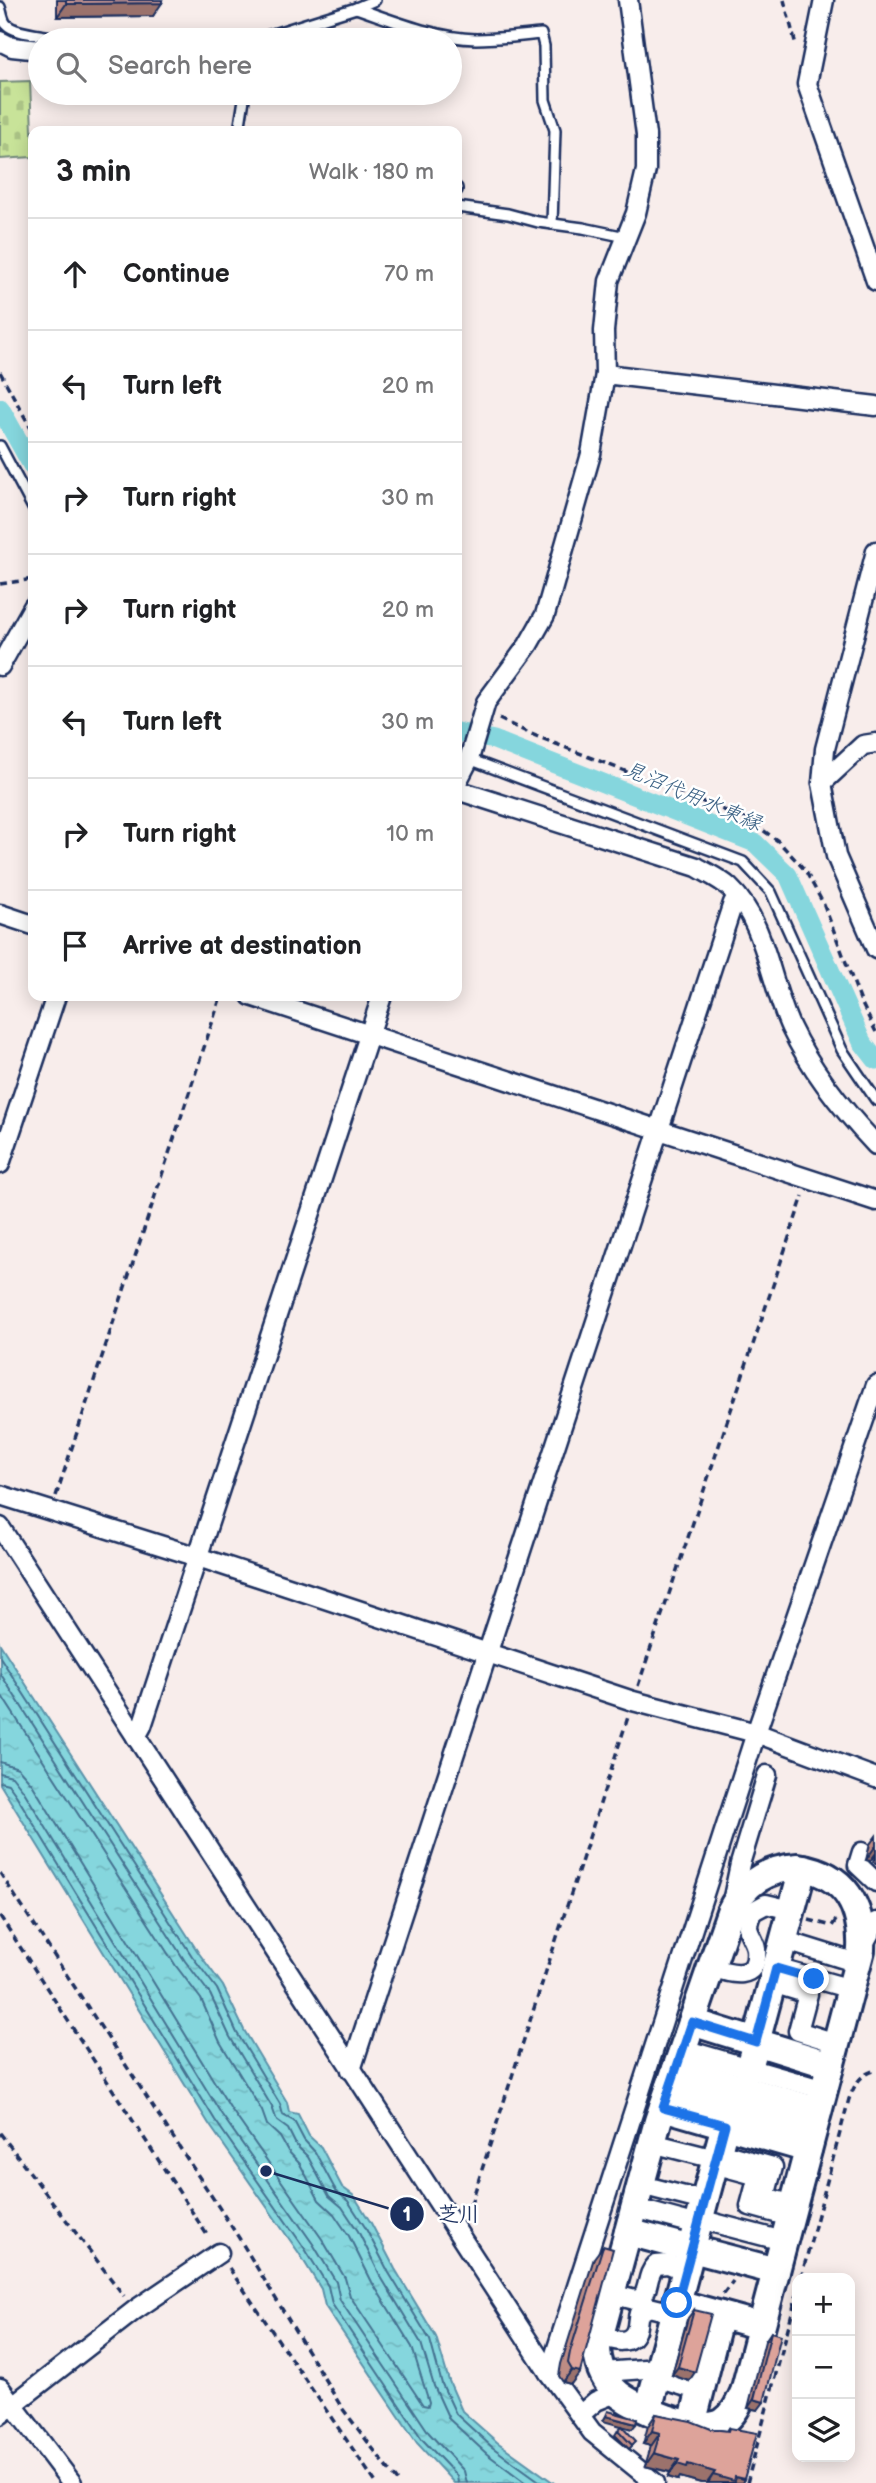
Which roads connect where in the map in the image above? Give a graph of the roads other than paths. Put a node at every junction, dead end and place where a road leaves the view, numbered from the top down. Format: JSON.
{"nodes":[{"id":1,"x":375,"y":0,"type":"edge"},
{"id":2,"x":628,"y":0,"type":"edge"},
{"id":3,"x":824,"y":0,"type":"edge"},
{"id":4,"x":0,"y":7,"type":"edge"},
{"id":5,"x":356,"y":8,"type":"junction"},
{"id":6,"x":293,"y":28,"type":"edge"},
{"id":7,"x":419,"y":28,"type":"edge"},
{"id":8,"x":28,"y":32,"type":"edge"},
{"id":9,"x":462,"y":37,"type":"edge"},
{"id":10,"x":0,"y":41,"type":"edge"},
{"id":11,"x":28,"y":49,"type":"edge"},
{"id":12,"x":244,"y":105,"type":"edge"},
{"id":13,"x":240,"y":126,"type":"edge"},
{"id":14,"x":462,"y":208,"type":"edge"},
{"id":15,"x":552,"y":224,"type":"junction"},
{"id":16,"x":626,"y":237,"type":"junction"},
{"id":17,"x":876,"y":281,"type":"edge"},
{"id":18,"x":605,"y":374,"type":"junction"},
{"id":19,"x":876,"y":406,"type":"edge"},
{"id":20,"x":0,"y":446,"type":"edge"},
{"id":21,"x":28,"y":499,"type":"edge"},
{"id":22,"x":876,"y":551,"type":"edge"},
{"id":23,"x":28,"y":616,"type":"edge"},
{"id":24,"x":0,"y":666,"type":"edge"},
{"id":25,"x":876,"y":743,"type":"edge"},
{"id":26,"x":466,"y":755,"type":"edge"},
{"id":27,"x":822,"y":783,"type":"junction"},
{"id":28,"x":462,"y":792,"type":"edge"},
{"id":29,"x":738,"y":897,"type":"junction"},
{"id":30,"x":0,"y":914,"type":"edge"},
{"id":31,"x":28,"y":923,"type":"edge"},
{"id":32,"x":876,"y":949,"type":"edge"},
{"id":33,"x":54,"y":1001,"type":"edge"},
{"id":34,"x":267,"y":1001,"type":"edge"},
{"id":35,"x":380,"y":1001,"type":"edge"},
{"id":36,"x":370,"y":1034,"type":"junction"},
{"id":37,"x":876,"y":1100,"type":"edge"},
{"id":38,"x":660,"y":1130,"type":"junction"},
{"id":39,"x":876,"y":1145,"type":"edge"},
{"id":40,"x":0,"y":1164,"type":"edge"},
{"id":41,"x":876,"y":1201,"type":"edge"},
{"id":42,"x":876,"y":1385,"type":"edge"},
{"id":43,"x":0,"y":1495,"type":"edge"},
{"id":44,"x":0,"y":1527,"type":"edge"},
{"id":45,"x":198,"y":1557,"type":"junction"},
{"id":46,"x":486,"y":1653,"type":"junction"},
{"id":47,"x":756,"y":1733,"type":"junction"},
{"id":48,"x":136,"y":1737,"type":"junction"},
{"id":49,"x":767,"y":1775,"type":"dead end"},
{"id":50,"x":876,"y":1778,"type":"edge"},
{"id":51,"x":862,"y":1852,"type":"dead end"},
{"id":52,"x":803,"y":1868,"type":"junction"},
{"id":53,"x":876,"y":1882,"type":"edge"},
{"id":54,"x":730,"y":1912,"type":"junction"},
{"id":55,"x":791,"y":1912,"type":"junction"},
{"id":56,"x":876,"y":1922,"type":"edge"},
{"id":57,"x":783,"y":1940,"type":"junction"},
{"id":58,"x":859,"y":1956,"type":"junction"},
{"id":59,"x":820,"y":1959,"type":"junction"},
{"id":60,"x":711,"y":1967,"type":"junction"},
{"id":61,"x":774,"y":1975,"type":"junction"},
{"id":62,"x":851,"y":1989,"type":"junction"},
{"id":63,"x":692,"y":2022,"type":"junction"},
{"id":64,"x":756,"y":2042,"type":"junction"},
{"id":65,"x":749,"y":2068,"type":"junction"},
{"id":66,"x":351,"y":2070,"type":"junction"},
{"id":67,"x":673,"y":2078,"type":"junction"},
{"id":68,"x":822,"y":2098,"type":"junction"},
{"id":69,"x":725,"y":2125,"type":"junction"},
{"id":70,"x":652,"y":2143,"type":"junction"},
{"id":71,"x":716,"y":2158,"type":"junction"},
{"id":72,"x":635,"y":2208,"type":"junction"},
{"id":73,"x":789,"y":2221,"type":"junction"},
{"id":74,"x":696,"y":2233,"type":"junction"},
{"id":75,"x":219,"y":2253,"type":"road end"},
{"id":76,"x":776,"y":2272,"type":"junction"},
{"id":77,"x":611,"y":2294,"type":"junction"},
{"id":78,"x":721,"y":2303,"type":"junction"},
{"id":79,"x":675,"y":2308,"type":"junction"},
{"id":80,"x":761,"y":2326,"type":"junction"},
{"id":81,"x":600,"y":2336,"type":"junction"},
{"id":82,"x":549,"y":2373,"type":"junction"},
{"id":83,"x":658,"y":2373,"type":"junction"},
{"id":84,"x":609,"y":2383,"type":"junction"},
{"id":85,"x":0,"y":2388,"type":"edge"},
{"id":86,"x":700,"y":2391,"type":"junction"},
{"id":87,"x":6,"y":2410,"type":"edge"},
{"id":88,"x":648,"y":2410,"type":"junction"},
{"id":89,"x":580,"y":2415,"type":"junction"},
{"id":90,"x":692,"y":2424,"type":"junction"},
{"id":91,"x":72,"y":2483,"type":"edge"},
{"id":92,"x":655,"y":2483,"type":"edge"}],
"edges":[{"from":1,"to":5,"type":"lane"},
{"from":2,"to":16,"type":"street"},
{"from":3,"to":17,"type":"street"},
{"from":4,"to":8,"type":"lane"},
{"from":5,"to":6,"type":"lane"},
{"from":5,"to":7,"type":"lane"},
{"from":9,"to":15,"type":"lane"},
{"from":10,"to":11,"type":"street"},
{"from":12,"to":13,"type":"lane"},
{"from":14,"to":15,"type":"lane"},
{"from":15,"to":16,"type":"lane"},
{"from":16,"to":18,"type":"street"},
{"from":18,"to":19,"type":"street"},
{"from":18,"to":26,"type":"street"},
{"from":20,"to":21,"type":"lane"},
{"from":22,"to":27,"type":"street"},
{"from":23,"to":24,"type":"street"},
{"from":25,"to":27,"type":"street"},
{"from":26,"to":37,"type":"lane"},
{"from":27,"to":32,"type":"street"},
{"from":28,"to":29,"type":"street"},
{"from":29,"to":38,"type":"street"},
{"from":29,"to":39,"type":"street"},
{"from":30,"to":31,"type":"street"},
{"from":33,"to":40,"type":"street"},
{"from":34,"to":36,"type":"street"},
{"from":35,"to":36,"type":"street"},
{"from":36,"to":38,"type":"street"},
{"from":36,"to":45,"type":"street"},
{"from":38,"to":41,"type":"street"},
{"from":38,"to":46,"type":"street"},
{"from":42,"to":47,"type":"street"},
{"from":43,"to":45,"type":"street"},
{"from":44,"to":48,"type":"street"},
{"from":45,"to":46,"type":"street"},
{"from":45,"to":48,"type":"street"},
{"from":46,"to":47,"type":"street"},
{"from":46,"to":66,"type":"street"},
{"from":47,"to":50,"type":"street"},
{"from":47,"to":82,"type":"street"},
{"from":48,"to":66,"type":"street"},
{"from":49,"to":54,"type":"street"},
{"from":51,"to":53,"type":"street"},
{"from":52,"to":54,"type":"street"},
{"from":52,"to":55,"type":"street"},
{"from":52,"to":58,"type":"street"},
{"from":54,"to":60,"type":"street"},
{"from":55,"to":57,"type":"street"},
{"from":55,"to":60,"type":"street"},
{"from":56,"to":58,"type":"street"},
{"from":57,"to":59,"type":"street"},
{"from":57,"to":61,"type":"street"},
{"from":58,"to":59,"type":"street"},
{"from":58,"to":62,"type":"street"},
{"from":59,"to":61,"type":"street"},
{"from":59,"to":62,"type":"street"},
{"from":60,"to":63,"type":"street"},
{"from":61,"to":64,"type":"street"},
{"from":61,"to":68,"type":"street"},
{"from":62,"to":68,"type":"street"},
{"from":63,"to":64,"type":"street"},
{"from":63,"to":67,"type":"street"},
{"from":64,"to":65,"type":"street"},
{"from":64,"to":68,"type":"street"},
{"from":65,"to":67,"type":"street"},
{"from":65,"to":68,"type":"street"},
{"from":66,"to":82,"type":"street"},
{"from":67,"to":68,"type":"street"},
{"from":67,"to":69,"type":"street"},
{"from":67,"to":70,"type":"street"},
{"from":68,"to":69,"type":"street"},
{"from":68,"to":73,"type":"street"},
{"from":69,"to":71,"type":"street"},
{"from":70,"to":71,"type":"street"},
{"from":70,"to":72,"type":"street"},
{"from":71,"to":73,"type":"street"},
{"from":71,"to":74,"type":"street"},
{"from":72,"to":74,"type":"street"},
{"from":72,"to":74,"type":"street"},
{"from":72,"to":77,"type":"street"},
{"from":73,"to":74,"type":"street"},
{"from":73,"to":76,"type":"street"},
{"from":74,"to":76,"type":"street"},
{"from":74,"to":77,"type":"street"},
{"from":74,"to":79,"type":"street"},
{"from":75,"to":87,"type":"street"},
{"from":76,"to":80,"type":"street"},
{"from":77,"to":81,"type":"street"},
{"from":78,"to":79,"type":"street"},
{"from":78,"to":80,"type":"street"},
{"from":78,"to":86,"type":"street"},
{"from":79,"to":81,"type":"street"},
{"from":79,"to":83,"type":"street"},
{"from":80,"to":90,"type":"street"},
{"from":81,"to":84,"type":"street"},
{"from":82,"to":89,"type":"street"},
{"from":83,"to":84,"type":"street"},
{"from":83,"to":86,"type":"street"},
{"from":83,"to":88,"type":"street"},
{"from":84,"to":88,"type":"street"},
{"from":84,"to":89,"type":"street"},
{"from":85,"to":87,"type":"street"},
{"from":86,"to":90,"type":"street"},
{"from":87,"to":91,"type":"street"},
{"from":88,"to":90,"type":"street"},
{"from":89,"to":92,"type":"street"}]}
